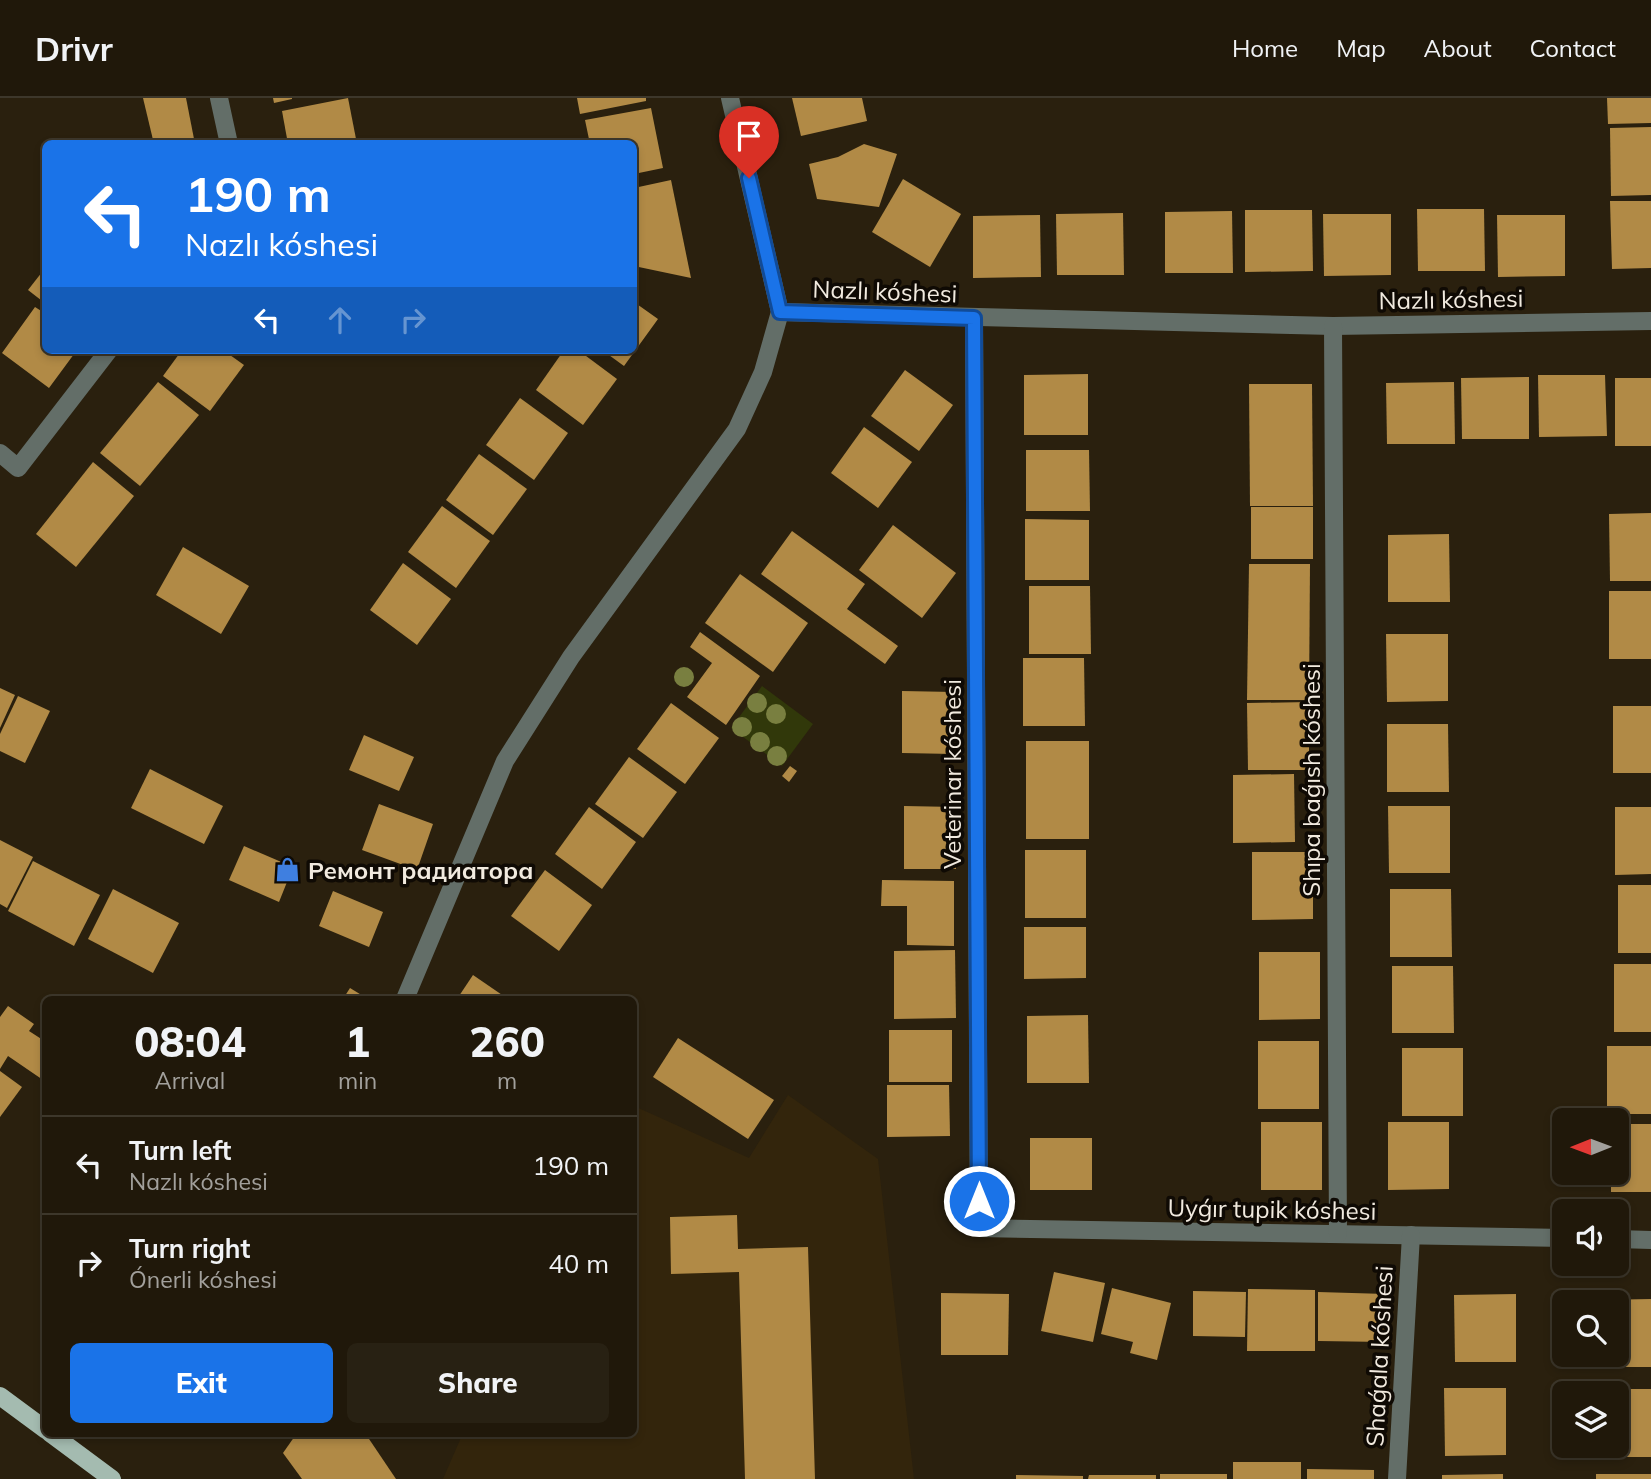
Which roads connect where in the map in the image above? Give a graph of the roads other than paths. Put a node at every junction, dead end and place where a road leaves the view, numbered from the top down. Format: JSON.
{"nodes":[{"id":1,"x":219,"y":98,"type":"edge"},
{"id":2,"x":730,"y":98,"type":"edge"},
{"id":3,"x":228,"y":140,"type":"edge"},
{"id":4,"x":780,"y":312,"type":"junction"},
{"id":5,"x":974,"y":318,"type":"junction"},
{"id":6,"x":1651,"y":321,"type":"edge"},
{"id":7,"x":1333,"y":326,"type":"junction"},
{"id":8,"x":106,"y":354,"type":"edge"},
{"id":9,"x":0,"y":453,"type":"edge"},
{"id":10,"x":406,"y":996,"type":"edge"},
{"id":11,"x":979,"y":1228,"type":"joint"},
{"id":12,"x":1338,"y":1234,"type":"junction"},
{"id":13,"x":1411,"y":1235,"type":"junction"},
{"id":14,"x":1552,"y":1238,"type":"edge"},
{"id":15,"x":1629,"y":1239,"type":"edge"},
{"id":16,"x":1651,"y":1240,"type":"edge"},
{"id":17,"x":0,"y":1396,"type":"edge"},
{"id":18,"x":42,"y":1427,"type":"edge"},
{"id":19,"x":55,"y":1437,"type":"edge"},
{"id":20,"x":112,"y":1479,"type":"edge"},
{"id":21,"x":1397,"y":1479,"type":"edge"}],
"edges":[{"from":1,"to":3,"type":"street"},
{"from":2,"to":4,"type":"street"},
{"from":4,"to":5,"type":"street","name":"Nazlı kóshesi"},
{"from":4,"to":10,"type":"street","name":"Nazlı kóshesi"},
{"from":5,"to":7,"type":"street","name":"Nazlı kóshesi"},
{"from":5,"to":11,"type":"street","name":"Veterinar kóshesi"},
{"from":6,"to":7,"type":"street","name":"Nazlı kóshesi"},
{"from":7,"to":12,"type":"street","name":"Shıpa baǵısh kóshesi"},
{"from":8,"to":9,"type":"street"},
{"from":11,"to":12,"type":"street","name":"Uyǵır tupik kóshesi"},
{"from":12,"to":13,"type":"street","name":"Uyǵır tupik kóshesi"},
{"from":13,"to":14,"type":"street","name":"Uyǵır tupik kóshesi"},
{"from":13,"to":21,"type":"street","name":"Shaǵala kóshesi"},
{"from":15,"to":16,"type":"street"},
{"from":17,"to":18,"type":"main road"},
{"from":19,"to":20,"type":"main road"}]}
